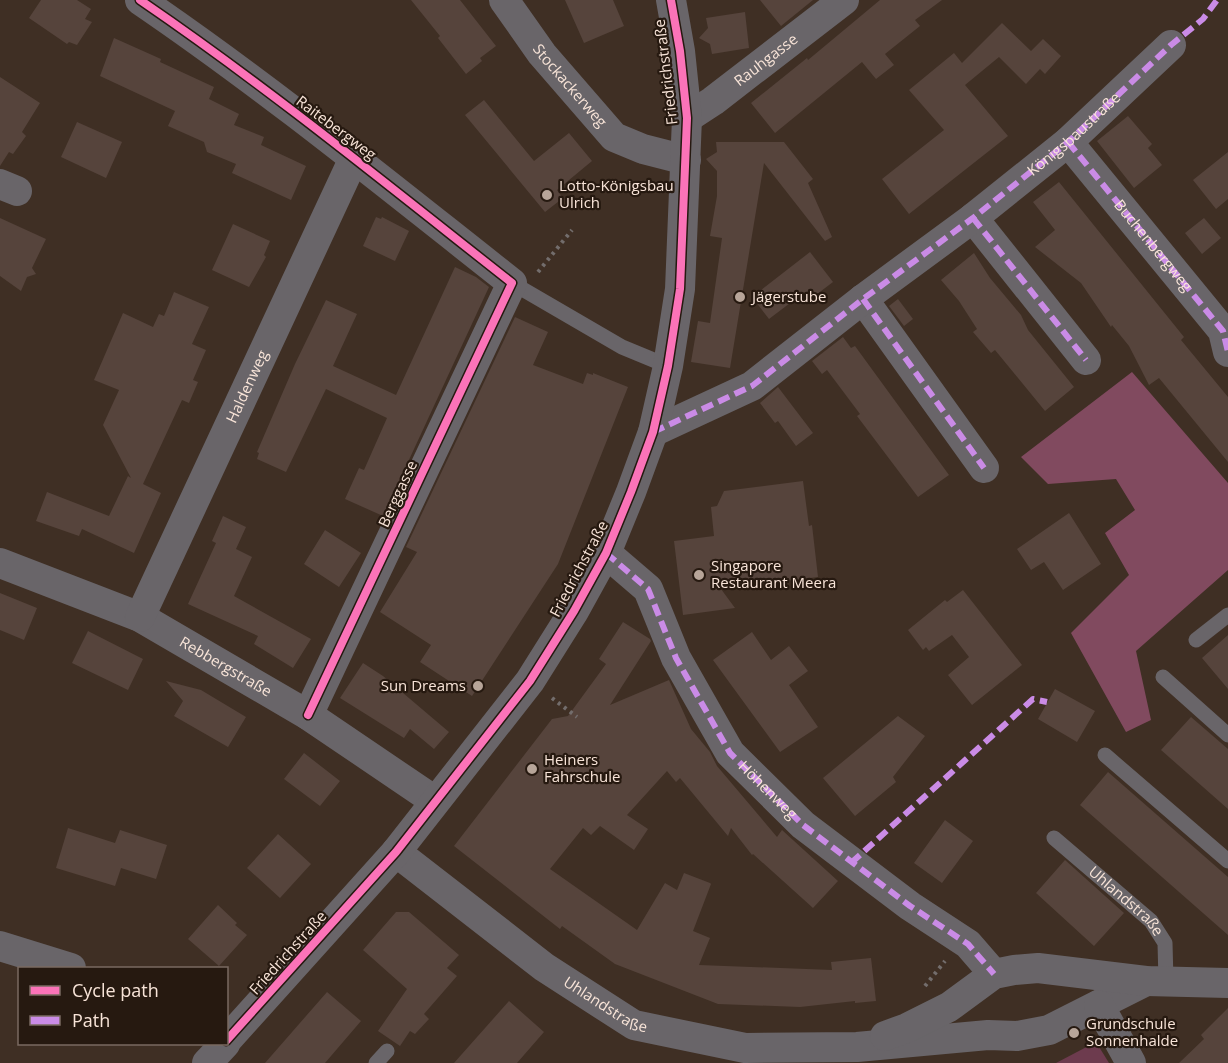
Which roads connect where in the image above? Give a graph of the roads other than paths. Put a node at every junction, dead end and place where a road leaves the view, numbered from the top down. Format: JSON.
{"nodes":[{"id":1,"x":140,"y":0,"type":"edge"},
{"id":2,"x":504,"y":0,"type":"edge"},
{"id":3,"x":671,"y":0,"type":"edge"},
{"id":4,"x":844,"y":0,"type":"edge"},
{"id":5,"x":1171,"y":45,"type":"dead end"},
{"id":6,"x":687,"y":118,"type":"junction"},
{"id":7,"x":1068,"y":142,"type":"junction"},
{"id":8,"x":354,"y":158,"type":"junction"},
{"id":9,"x":686,"y":160,"type":"junction"},
{"id":10,"x":973,"y":218,"type":"junction"},
{"id":11,"x":517,"y":287,"type":"junction"},
{"id":12,"x":863,"y":299,"type":"junction"},
{"id":13,"x":1228,"y":352,"type":"edge"},
{"id":14,"x":1086,"y":360,"type":"dead end"},
{"id":15,"x":668,"y":366,"type":"junction"},
{"id":16,"x":653,"y":432,"type":"junction"},
{"id":17,"x":984,"y":468,"type":"dead end"},
{"id":18,"x":606,"y":552,"type":"junction"},
{"id":19,"x":0,"y":563,"type":"edge"},
{"id":20,"x":1228,"y":615,"type":"edge"},
{"id":21,"x":140,"y":617,"type":"junction"},
{"id":22,"x":1196,"y":640,"type":"dead end"},
{"id":23,"x":1163,"y":677,"type":"dead end"},
{"id":24,"x":308,"y":716,"type":"junction"},
{"id":25,"x":1228,"y":735,"type":"edge"},
{"id":26,"x":1105,"y":755,"type":"dead end"},
{"id":27,"x":435,"y":801,"type":"junction"},
{"id":28,"x":1054,"y":838,"type":"dead end"},
{"id":29,"x":396,"y":852,"type":"junction"},
{"id":30,"x":1228,"y":861,"type":"edge"},
{"id":31,"x":0,"y":946,"type":"edge"},
{"id":32,"x":65,"y":967,"type":"edge"},
{"id":33,"x":994,"y":974,"type":"junction"},
{"id":34,"x":1156,"y":981,"type":"junction"},
{"id":35,"x":1228,"y":982,"type":"edge"},
{"id":36,"x":1099,"y":1005,"type":"junction"},
{"id":37,"x":228,"y":1039,"type":"edge"},
{"id":38,"x":387,"y":1051,"type":"dead end"},
{"id":39,"x":854,"y":1055,"type":"edge"},
{"id":40,"x":376,"y":1063,"type":"edge"},
{"id":41,"x":1131,"y":1063,"type":"edge"}],
"edges":[{"from":1,"to":8,"type":"street","name":"Raitebergweg"},
{"from":2,"to":9,"type":"street","name":"Stockackerweg"},
{"from":3,"to":6,"type":"street","name":"Friedrichstraße"},
{"from":4,"to":6,"type":"street","name":"Rauhgasse"},
{"from":5,"to":7,"type":"street","name":"Königsbaustraße"},
{"from":6,"to":9,"type":"street","name":"Friedrichstraße"},
{"from":7,"to":10,"type":"street","name":"Königsbaustraße"},
{"from":7,"to":13,"type":"street","name":"Buchenbergweg"},
{"from":8,"to":11,"type":"street","name":"Raitebergweg"},
{"from":8,"to":21,"type":"street","name":"Haldenweg"},
{"from":9,"to":15,"type":"street","name":"Friedrichstraße"},
{"from":10,"to":12,"type":"street","name":"Königsbaustraße"},
{"from":10,"to":14,"type":"street"},
{"from":11,"to":15,"type":"lane","name":"Raitebergweg"},
{"from":11,"to":24,"type":"street","name":"Berggasse"},
{"from":12,"to":16,"type":"street","name":"Königsbaustraße"},
{"from":12,"to":17,"type":"street"},
{"from":15,"to":16,"type":"street","name":"Friedrichstraße"},
{"from":16,"to":18,"type":"street","name":"Friedrichstraße"},
{"from":18,"to":27,"type":"street","name":"Friedrichstraße"},
{"from":18,"to":33,"type":"street","name":"Höhenweg"},
{"from":19,"to":21,"type":"street","name":"Rebbergstraße"},
{"from":20,"to":22,"type":"lane"},
{"from":21,"to":24,"type":"street","name":"Rebbergstraße"},
{"from":23,"to":25,"type":"lane"},
{"from":24,"to":27,"type":"street","name":"Rebbergstraße"},
{"from":26,"to":30,"type":"lane"},
{"from":27,"to":29,"type":"street","name":"Friedrichstraße"},
{"from":28,"to":34,"type":"lane","name":"Uhlandstraße"},
{"from":29,"to":37,"type":"street","name":"Friedrichstraße"},
{"from":29,"to":39,"type":"street","name":"Uhlandstraße"},
{"from":31,"to":32,"type":"street"},
{"from":33,"to":34,"type":"street","name":"Uhlandstraße"},
{"from":33,"to":39,"type":"street","name":"Uhlandstraße"},
{"from":34,"to":35,"type":"street","name":"Uhlandstraße"},
{"from":34,"to":36,"type":"street","name":"Uhlandstraße"},
{"from":36,"to":39,"type":"street","name":"Uhlandstraße"},
{"from":36,"to":41,"type":"street"},
{"from":38,"to":40,"type":"lane"}]}
